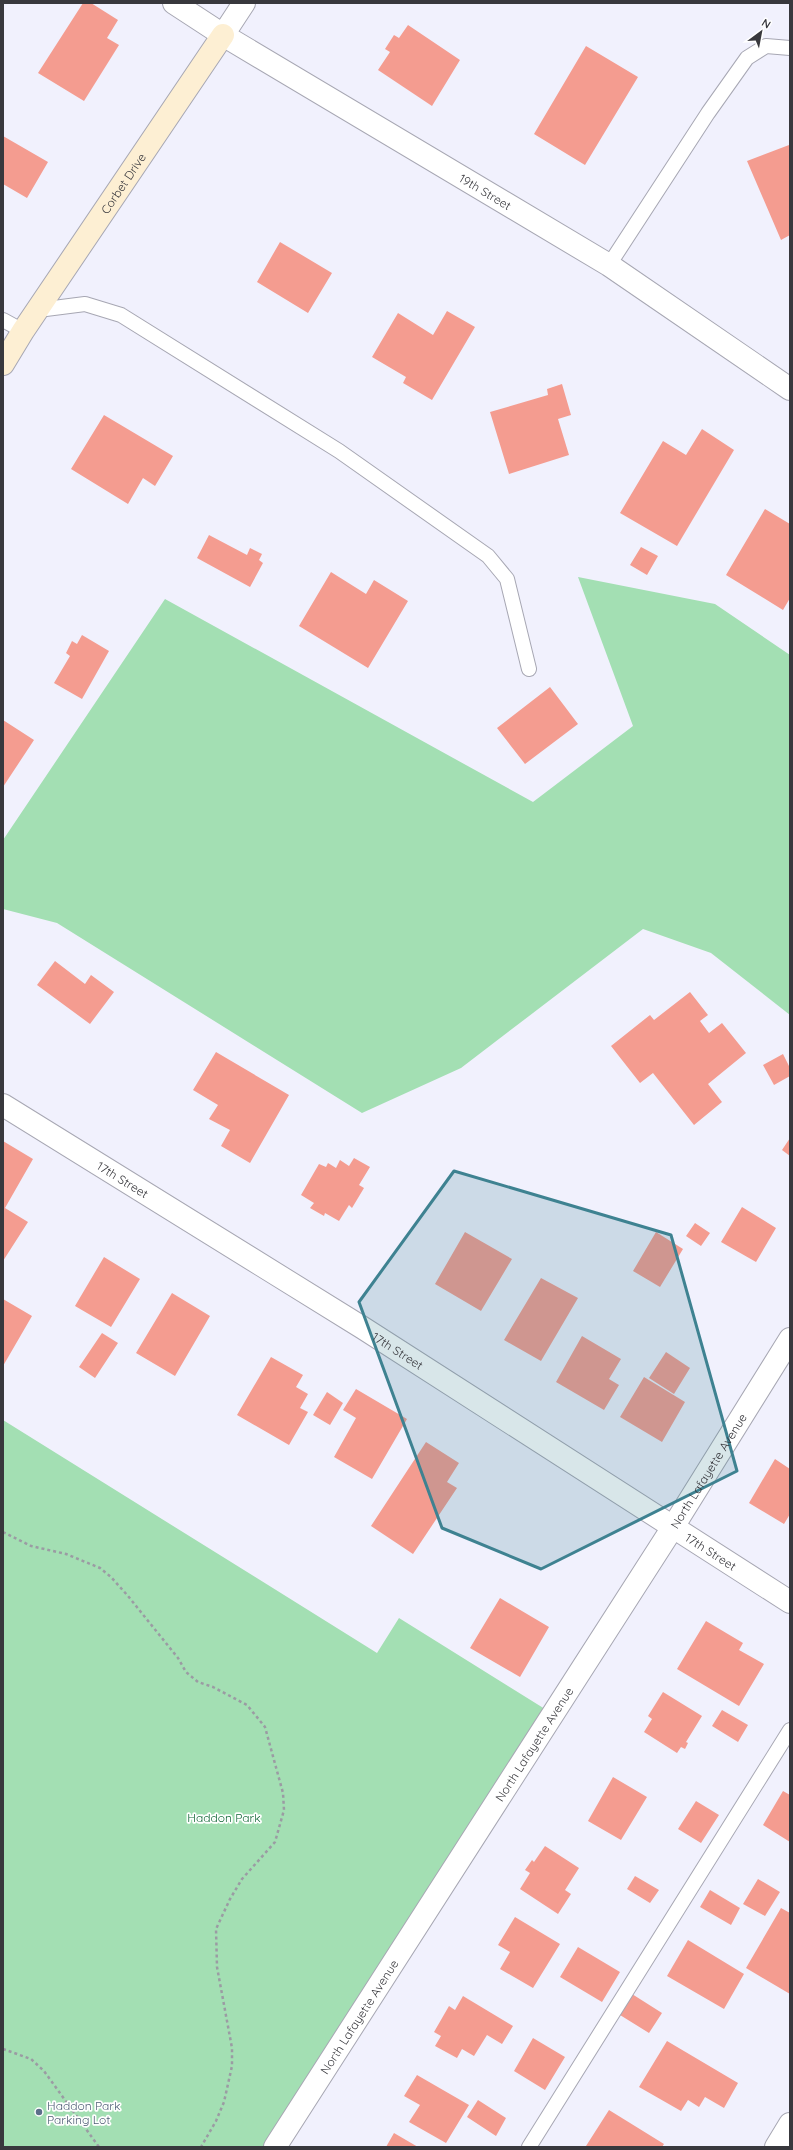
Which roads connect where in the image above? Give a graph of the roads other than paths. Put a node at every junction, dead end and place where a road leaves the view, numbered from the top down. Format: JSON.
{"nodes":[{"id":1,"x":174,"y":3,"type":"edge"},
{"id":2,"x":244,"y":3,"type":"edge"},
{"id":3,"x":223,"y":35,"type":"junction"},
{"id":4,"x":790,"y":48,"type":"edge"},
{"id":5,"x":609,"y":264,"type":"junction"},
{"id":6,"x":38,"y":310,"type":"junction"},
{"id":7,"x":3,"y":320,"type":"edge"},
{"id":8,"x":23,"y":331,"type":"junction"},
{"id":9,"x":3,"y":364,"type":"edge"},
{"id":10,"x":790,"y":389,"type":"edge"},
{"id":11,"x":529,"y":669,"type":"dead end"},
{"id":12,"x":3,"y":1105,"type":"edge"},
{"id":13,"x":790,"y":1339,"type":"edge"},
{"id":14,"x":673,"y":1527,"type":"junction"},
{"id":15,"x":790,"y":1602,"type":"edge"},
{"id":16,"x":790,"y":1730,"type":"edge"},
{"id":17,"x":790,"y":2124,"type":"edge"},
{"id":18,"x":275,"y":2147,"type":"edge"},
{"id":19,"x":529,"y":2147,"type":"edge"},
{"id":20,"x":776,"y":2147,"type":"edge"}],
"edges":[{"from":1,"to":3,"type":"street","name":"19th Street"},
{"from":2,"to":3,"type":"street","name":"Corbet Drive"},
{"from":3,"to":5,"type":"street","name":"19th Street"},
{"from":3,"to":6,"type":"street","name":"Corbet Drive"},
{"from":4,"to":5,"type":"lane"},
{"from":5,"to":10,"type":"street","name":"19th Street"},
{"from":6,"to":8,"type":"street","name":"Corbet Drive"},
{"from":6,"to":11,"type":"lane"},
{"from":7,"to":8,"type":"lane"},
{"from":8,"to":9,"type":"street","name":"Corbet Drive"},
{"from":12,"to":14,"type":"street","name":"17th Street"},
{"from":13,"to":14,"type":"street","name":"North Lafayette Avenue"},
{"from":14,"to":15,"type":"street","name":"17th Street"},
{"from":14,"to":18,"type":"street","name":"North Lafayette Avenue"},
{"from":16,"to":19,"type":"lane"},
{"from":17,"to":20,"type":"street"}]}
